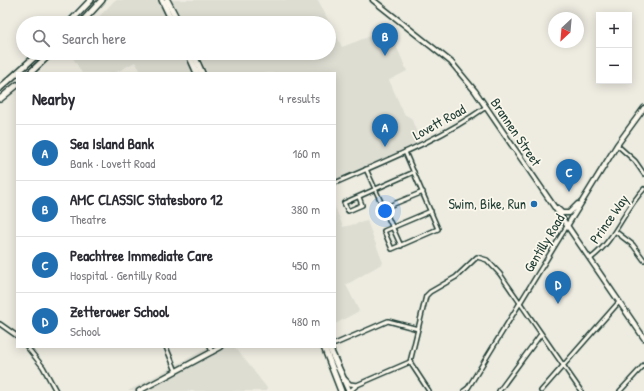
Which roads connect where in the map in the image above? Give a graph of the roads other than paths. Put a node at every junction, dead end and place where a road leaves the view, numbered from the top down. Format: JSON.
{"nodes":[{"id":1,"x":91,"y":0,"type":"edge"},
{"id":2,"x":103,"y":0,"type":"edge"},
{"id":3,"x":162,"y":0,"type":"edge"},
{"id":4,"x":167,"y":0,"type":"edge"},
{"id":5,"x":373,"y":0,"type":"edge"},
{"id":6,"x":76,"y":16,"type":"edge"},
{"id":7,"x":88,"y":16,"type":"edge"},
{"id":8,"x":170,"y":16,"type":"edge"},
{"id":9,"x":175,"y":16,"type":"edge"},
{"id":10,"x":31,"y":60,"type":"edge"},
{"id":11,"x":44,"y":60,"type":"edge"},
{"id":12,"x":191,"y":60,"type":"edge"},
{"id":13,"x":196,"y":60,"type":"edge"},
{"id":14,"x":18,"y":72,"type":"edge"},
{"id":15,"x":31,"y":72,"type":"edge"},
{"id":16,"x":197,"y":72,"type":"edge"},
{"id":17,"x":202,"y":72,"type":"edge"},
{"id":18,"x":16,"y":74,"type":"edge"},
{"id":19,"x":16,"y":86,"type":"edge"},
{"id":20,"x":0,"y":88,"type":"edge"},
{"id":21,"x":0,"y":99,"type":"edge"},
{"id":22,"x":486,"y":108,"type":"junction"},
{"id":23,"x":644,"y":108,"type":"edge"},
{"id":24,"x":617,"y":145,"type":"junction"},
{"id":25,"x":405,"y":152,"type":"junction"},
{"id":26,"x":366,"y":169,"type":"junction"},
{"id":27,"x":414,"y":172,"type":"junction"},
{"id":28,"x":644,"y":174,"type":"edge"},
{"id":29,"x":336,"y":183,"type":"edge"},
{"id":30,"x":592,"y":186,"type":"junction"},
{"id":31,"x":644,"y":189,"type":"edge"},
{"id":32,"x":376,"y":190,"type":"junction"},
{"id":33,"x":423,"y":192,"type":"junction"},
{"id":34,"x":359,"y":197,"type":"junction"},
{"id":35,"x":551,"y":202,"type":"junction"},
{"id":36,"x":384,"y":208,"type":"junction"},
{"id":37,"x":431,"y":211,"type":"junction"},
{"id":38,"x":567,"y":226,"type":"junction"},
{"id":39,"x":392,"y":227,"type":"junction"},
{"id":40,"x":616,"y":232,"type":"junction"},
{"id":41,"x":401,"y":246,"type":"junction"},
{"id":42,"x":590,"y":260,"type":"junction"},
{"id":43,"x":644,"y":260,"type":"edge"},
{"id":44,"x":619,"y":302,"type":"junction"},
{"id":45,"x":520,"y":304,"type":"junction"},
{"id":46,"x":0,"y":324,"type":"edge"},
{"id":47,"x":418,"y":329,"type":"junction"},
{"id":48,"x":541,"y":334,"type":"junction"},
{"id":49,"x":16,"y":335,"type":"edge"},
{"id":50,"x":644,"y":338,"type":"edge"},
{"id":51,"x":336,"y":344,"type":"edge"},
{"id":52,"x":28,"y":348,"type":"edge"},
{"id":53,"x":166,"y":348,"type":"edge"},
{"id":54,"x":324,"y":348,"type":"edge"},
{"id":55,"x":329,"y":348,"type":"edge"},
{"id":56,"x":211,"y":349,"type":"edge"},
{"id":57,"x":410,"y":362,"type":"junction"},
{"id":58,"x":644,"y":365,"type":"edge"},
{"id":59,"x":564,"y":366,"type":"junction"},
{"id":60,"x":176,"y":371,"type":"junction"},
{"id":61,"x":344,"y":378,"type":"junction"},
{"id":62,"x":357,"y":385,"type":"junction"},
{"id":63,"x":470,"y":389,"type":"edge"},
{"id":64,"x":56,"y":391,"type":"edge"},
{"id":65,"x":139,"y":391,"type":"edge"},
{"id":66,"x":341,"y":391,"type":"edge"},
{"id":67,"x":350,"y":391,"type":"edge"},
{"id":68,"x":429,"y":391,"type":"edge"},
{"id":69,"x":464,"y":391,"type":"edge"},
{"id":70,"x":500,"y":391,"type":"edge"},
{"id":71,"x":541,"y":391,"type":"edge"},
{"id":72,"x":581,"y":391,"type":"edge"},
{"id":73,"x":620,"y":391,"type":"edge"}],
"edges":[{"from":1,"to":6,"type":"main road"},
{"from":2,"to":7,"type":"main road"},
{"from":3,"to":8,"type":"main road"},
{"from":4,"to":9,"type":"main road"},
{"from":5,"to":22,"type":"street","name":"Brannen Street"},
{"from":10,"to":14,"type":"main road"},
{"from":11,"to":15,"type":"main road"},
{"from":12,"to":16,"type":"main road"},
{"from":13,"to":17,"type":"main road"},
{"from":18,"to":20,"type":"main road"},
{"from":19,"to":21,"type":"main road"},
{"from":22,"to":25,"type":"street","name":"Lovett Road"},
{"from":22,"to":35,"type":"street","name":"Brannen Street"},
{"from":23,"to":24,"type":"street","name":"Gentilly Road"},
{"from":24,"to":28,"type":"street"},
{"from":24,"to":30,"type":"street","name":"Gentilly Road"},
{"from":25,"to":26,"type":"street","name":"Lovett Road"},
{"from":25,"to":27,"type":"street"},
{"from":26,"to":29,"type":"street","name":"Lovett Road"},
{"from":26,"to":32,"type":"street"},
{"from":27,"to":32,"type":"street"},
{"from":27,"to":33,"type":"street"},
{"from":30,"to":35,"type":"street"},
{"from":30,"to":38,"type":"street","name":"Gentilly Road"},
{"from":31,"to":40,"type":"street","name":"Prince Way"},
{"from":32,"to":34,"type":"street"},
{"from":32,"to":36,"type":"street"},
{"from":33,"to":36,"type":"street"},
{"from":33,"to":37,"type":"street"},
{"from":34,"to":34,"type":"street"},
{"from":35,"to":38,"type":"street","name":"Brannen Street"},
{"from":36,"to":39,"type":"street"},
{"from":37,"to":39,"type":"street"},
{"from":37,"to":41,"type":"street"},
{"from":38,"to":42,"type":"street","name":"Brannen Street"},
{"from":38,"to":45,"type":"street","name":"Gentilly Road"},
{"from":39,"to":41,"type":"street"},
{"from":39,"to":41,"type":"street"},
{"from":40,"to":42,"type":"street","name":"Prince Way"},
{"from":40,"to":43,"type":"street"},
{"from":42,"to":44,"type":"street","name":"Brannen Street"},
{"from":44,"to":50,"type":"street","name":"Brannen Street"},
{"from":44,"to":59,"type":"street"},
{"from":45,"to":47,"type":"street"},
{"from":45,"to":48,"type":"street"},
{"from":45,"to":63,"type":"street","name":"Gentilly Road"},
{"from":46,"to":49,"type":"street"},
{"from":47,"to":51,"type":"street"},
{"from":47,"to":57,"type":"street"},
{"from":48,"to":59,"type":"street"},
{"from":48,"to":70,"type":"street"},
{"from":52,"to":64,"type":"street"},
{"from":53,"to":60,"type":"street"},
{"from":54,"to":66,"type":"main road"},
{"from":55,"to":61,"type":"main road"},
{"from":56,"to":60,"type":"street"},
{"from":57,"to":62,"type":"street"},
{"from":57,"to":68,"type":"street"},
{"from":58,"to":73,"type":"street"},
{"from":59,"to":71,"type":"street"},
{"from":59,"to":72,"type":"street"},
{"from":60,"to":65,"type":"street"},
{"from":61,"to":62,"type":"street"},
{"from":61,"to":67,"type":"main road"},
{"from":62,"to":67,"type":"street"},
{"from":63,"to":69,"type":"street","name":"Gentilly Road"}]}
